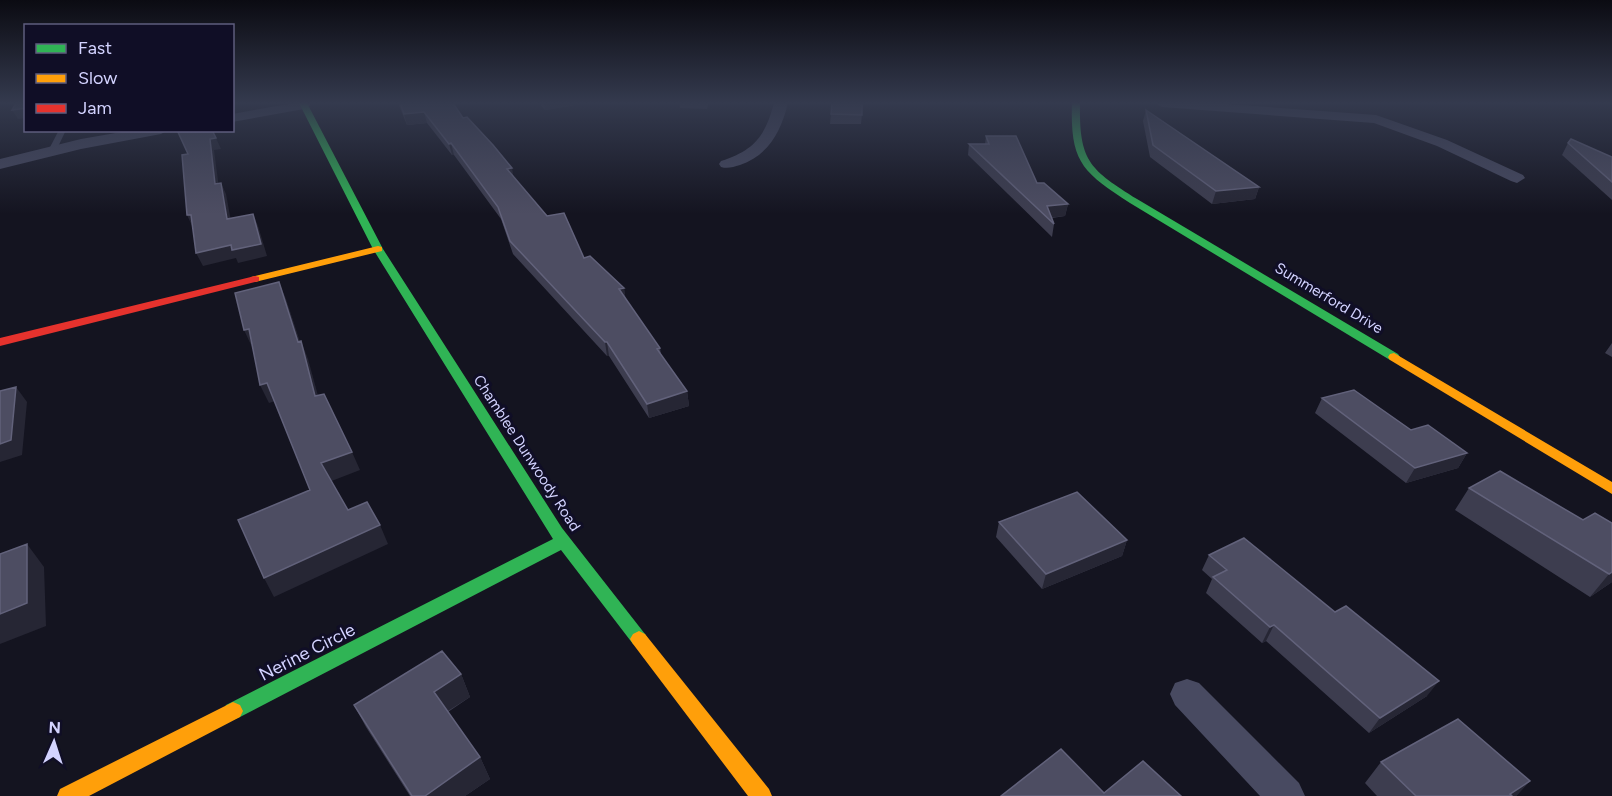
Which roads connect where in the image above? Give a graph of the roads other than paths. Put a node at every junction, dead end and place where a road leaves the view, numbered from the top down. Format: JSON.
{"nodes":[{"id":1,"x":58,"y":140,"type":"edge"},
{"id":2,"x":108,"y":140,"type":"edge"},
{"id":3,"x":322,"y":140,"type":"edge"},
{"id":4,"x":765,"y":140,"type":"edge"},
{"id":5,"x":1076,"y":140,"type":"edge"},
{"id":6,"x":1434,"y":140,"type":"edge"},
{"id":7,"x":52,"y":151,"type":"junction"},
{"id":8,"x":0,"y":164,"type":"edge"},
{"id":9,"x":727,"y":164,"type":"dead end"},
{"id":10,"x":1517,"y":178,"type":"dead end"},
{"id":11,"x":378,"y":249,"type":"junction"},
{"id":12,"x":0,"y":342,"type":"edge"},
{"id":13,"x":1612,"y":489,"type":"edge"},
{"id":14,"x":563,"y":541,"type":"junction"},
{"id":15,"x":1187,"y":694,"type":"dead end"},
{"id":16,"x":68,"y":796,"type":"edge"},
{"id":17,"x":761,"y":796,"type":"edge"},
{"id":18,"x":1286,"y":796,"type":"edge"}],
"edges":[{"from":1,"to":7,"type":"lane"},
{"from":2,"to":7,"type":"street"},
{"from":3,"to":11,"type":"street","name":"Chamblee Dunwoody Road"},
{"from":4,"to":9,"type":"street"},
{"from":5,"to":13,"type":"street","name":"Summerford Drive"},
{"from":6,"to":10,"type":"street"},
{"from":7,"to":8,"type":"street"},
{"from":11,"to":12,"type":"street"},
{"from":11,"to":14,"type":"street","name":"Chamblee Dunwoody Road"},
{"from":14,"to":16,"type":"street","name":"Nerine Circle"},
{"from":14,"to":17,"type":"street","name":"Chamblee Dunwoody Road"},
{"from":15,"to":18,"type":"street"}]}
